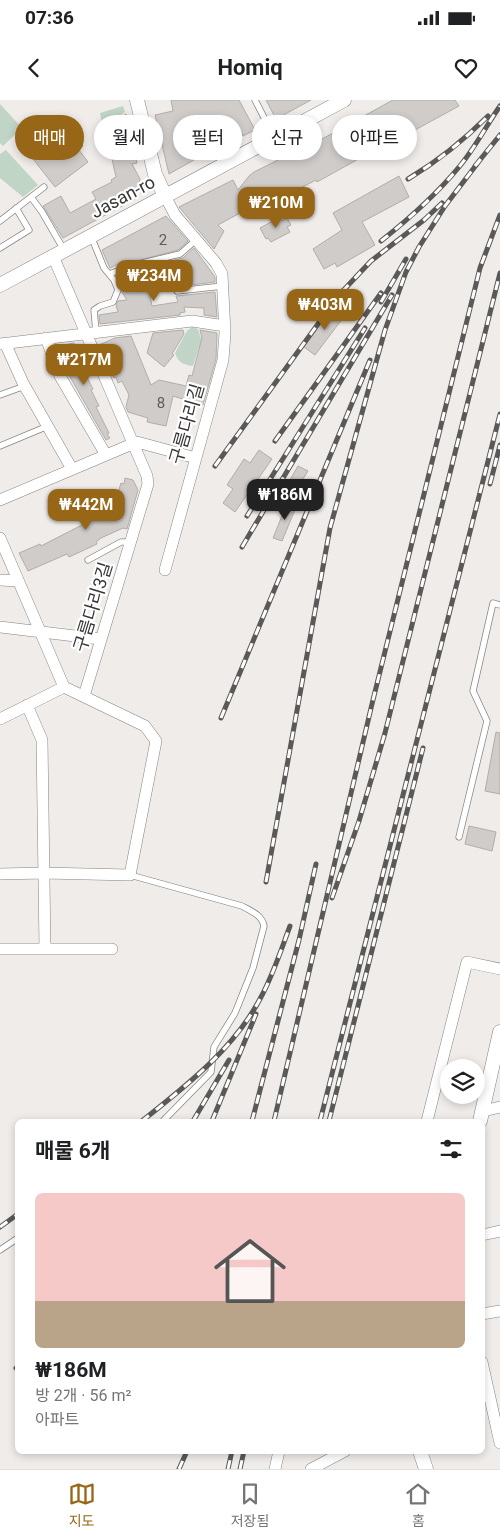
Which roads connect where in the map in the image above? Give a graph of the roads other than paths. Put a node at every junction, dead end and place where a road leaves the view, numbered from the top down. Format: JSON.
{"nodes":[{"id":1,"x":136,"y":100,"type":"edge"},
{"id":2,"x":255,"y":100,"type":"edge"},
{"id":3,"x":344,"y":100,"type":"edge"},
{"id":4,"x":263,"y":115,"type":"edge"},
{"id":5,"x":316,"y":115,"type":"edge"},
{"id":6,"x":252,"y":149,"type":"edge"},
{"id":7,"x":44,"y":187,"type":"dead end"},
{"id":8,"x":164,"y":196,"type":"junction"},
{"id":9,"x":31,"y":197,"type":"junction"},
{"id":10,"x":16,"y":208,"type":"junction"},
{"id":11,"x":0,"y":220,"type":"edge"},
{"id":12,"x":91,"y":236,"type":"junction"},
{"id":13,"x":196,"y":240,"type":"junction"},
{"id":14,"x":0,"y":248,"type":"edge"},
{"id":15,"x":58,"y":253,"type":"junction"},
{"id":16,"x":109,"y":274,"type":"junction"},
{"id":17,"x":0,"y":284,"type":"edge"},
{"id":18,"x":223,"y":286,"type":"junction"},
{"id":19,"x":177,"y":291,"type":"dead end"},
{"id":20,"x":225,"y":326,"type":"junction"},
{"id":21,"x":91,"y":333,"type":"junction"},
{"id":22,"x":46,"y":338,"type":"junction"},
{"id":23,"x":3,"y":344,"type":"edge"},
{"id":24,"x":25,"y":386,"type":"junction"},
{"id":25,"x":0,"y":395,"type":"edge"},
{"id":26,"x":48,"y":426,"type":"junction"},
{"id":27,"x":132,"y":443,"type":"junction"},
{"id":28,"x":0,"y":446,"type":"edge"},
{"id":29,"x":106,"y":454,"type":"junction"},
{"id":30,"x":196,"y":458,"type":"junction"},
{"id":31,"x":72,"y":469,"type":"junction"},
{"id":32,"x":0,"y":500,"type":"edge"},
{"id":33,"x":131,"y":542,"type":"junction"},
{"id":34,"x":1,"y":543,"type":"edge"},
{"id":35,"x":88,"y":560,"type":"dead end"},
{"id":36,"x":164,"y":570,"type":"dead end"},
{"id":37,"x":0,"y":580,"type":"edge"},
{"id":38,"x":18,"y":581,"type":"junction"},
{"id":39,"x":500,"y":605,"type":"edge"},
{"id":40,"x":0,"y":628,"type":"edge"},
{"id":41,"x":40,"y":633,"type":"junction"},
{"id":42,"x":100,"y":639,"type":"junction"},
{"id":43,"x":64,"y":687,"type":"junction"},
{"id":44,"x":84,"y":696,"type":"junction"},
{"id":45,"x":27,"y":705,"type":"junction"},
{"id":46,"x":0,"y":719,"type":"edge"},
{"id":47,"x":459,"y":837,"type":"dead end"},
{"id":48,"x":44,"y":873,"type":"junction"},
{"id":49,"x":0,"y":874,"type":"edge"},
{"id":50,"x":130,"y":874,"type":"junction"},
{"id":51,"x":0,"y":949,"type":"edge"},
{"id":52,"x":45,"y":949,"type":"junction"},
{"id":53,"x":112,"y":949,"type":"dead end"},
{"id":54,"x":500,"y":969,"type":"edge"},
{"id":55,"x":500,"y":1032,"type":"edge"},
{"id":56,"x":500,"y":1107,"type":"edge"},
{"id":57,"x":481,"y":1116,"type":"edge"},
{"id":58,"x":165,"y":1119,"type":"edge"},
{"id":59,"x":428,"y":1119,"type":"edge"},
{"id":60,"x":500,"y":1232,"type":"edge"},
{"id":61,"x":485,"y":1234,"type":"edge"},
{"id":62,"x":15,"y":1240,"type":"edge"},
{"id":63,"x":0,"y":1250,"type":"edge"},
{"id":64,"x":500,"y":1311,"type":"edge"},
{"id":65,"x":485,"y":1314,"type":"edge"},
{"id":66,"x":485,"y":1376,"type":"edge"},
{"id":67,"x":492,"y":1407,"type":"edge"},
{"id":68,"x":500,"y":1442,"type":"edge"},
{"id":69,"x":278,"y":1454,"type":"edge"},
{"id":70,"x":339,"y":1454,"type":"edge"},
{"id":71,"x":421,"y":1454,"type":"edge"},
{"id":72,"x":275,"y":1469,"type":"edge"},
{"id":73,"x":311,"y":1469,"type":"edge"},
{"id":74,"x":426,"y":1469,"type":"edge"}],
"edges":[{"from":1,"to":8,"type":"street"},
{"from":2,"to":4,"type":"lane"},
{"from":3,"to":5,"type":"street","name":"Jasan-ro"},
{"from":6,"to":8,"type":"street","name":"Jasan-ro"},
{"from":7,"to":9,"type":"lane"},
{"from":8,"to":12,"type":"street","name":"Jasan-ro"},
{"from":8,"to":13,"type":"street","name":"구름다리길"},
{"from":9,"to":10,"type":"lane"},
{"from":9,"to":15,"type":"lane"},
{"from":10,"to":11,"type":"lane"},
{"from":10,"to":14,"type":"lane"},
{"from":12,"to":15,"type":"street","name":"Jasan-ro"},
{"from":12,"to":16,"type":"lane"},
{"from":13,"to":16,"type":"lane"},
{"from":13,"to":18,"type":"street","name":"구름다리길"},
{"from":15,"to":17,"type":"street","name":"Jasan-ro"},
{"from":15,"to":21,"type":"street"},
{"from":16,"to":21,"type":"lane"},
{"from":18,"to":19,"type":"lane"},
{"from":18,"to":20,"type":"street","name":"구름다리길"},
{"from":20,"to":21,"type":"street"},
{"from":20,"to":30,"type":"street","name":"구름다리길"},
{"from":21,"to":22,"type":"street"},
{"from":21,"to":27,"type":"street","name":"구름다리3길"},
{"from":22,"to":23,"type":"street"},
{"from":22,"to":29,"type":"street"},
{"from":23,"to":24,"type":"street"},
{"from":24,"to":25,"type":"lane"},
{"from":24,"to":26,"type":"street"},
{"from":26,"to":28,"type":"lane"},
{"from":26,"to":31,"type":"street"},
{"from":27,"to":29,"type":"street"},
{"from":27,"to":30,"type":"street"},
{"from":27,"to":33,"type":"street","name":"구름다리3길"},
{"from":29,"to":31,"type":"street"},
{"from":30,"to":36,"type":"street","name":"구름다리길"},
{"from":31,"to":32,"type":"street"},
{"from":33,"to":35,"type":"lane"},
{"from":33,"to":42,"type":"street","name":"구름다리3길"},
{"from":34,"to":38,"type":"street"},
{"from":37,"to":38,"type":"street"},
{"from":38,"to":41,"type":"street"},
{"from":39,"to":47,"type":"lane"},
{"from":40,"to":41,"type":"street"},
{"from":41,"to":42,"type":"street"},
{"from":41,"to":43,"type":"street"},
{"from":42,"to":44,"type":"street","name":"구름다리3길"},
{"from":43,"to":44,"type":"street"},
{"from":43,"to":45,"type":"street"},
{"from":44,"to":50,"type":"street"},
{"from":45,"to":46,"type":"street"},
{"from":45,"to":48,"type":"street"},
{"from":48,"to":49,"type":"street"},
{"from":48,"to":50,"type":"street"},
{"from":48,"to":52,"type":"street"},
{"from":50,"to":58,"type":"lane"},
{"from":51,"to":52,"type":"street"},
{"from":52,"to":53,"type":"street"},
{"from":54,"to":59,"type":"street"},
{"from":55,"to":57,"type":"street"},
{"from":56,"to":57,"type":"street"},
{"from":60,"to":61,"type":"street"},
{"from":62,"to":63,"type":"lane"},
{"from":64,"to":65,"type":"street"},
{"from":66,"to":67,"type":"street"},
{"from":67,"to":68,"type":"street"},
{"from":69,"to":72,"type":"street"},
{"from":70,"to":73,"type":"street"},
{"from":71,"to":74,"type":"street"}]}
